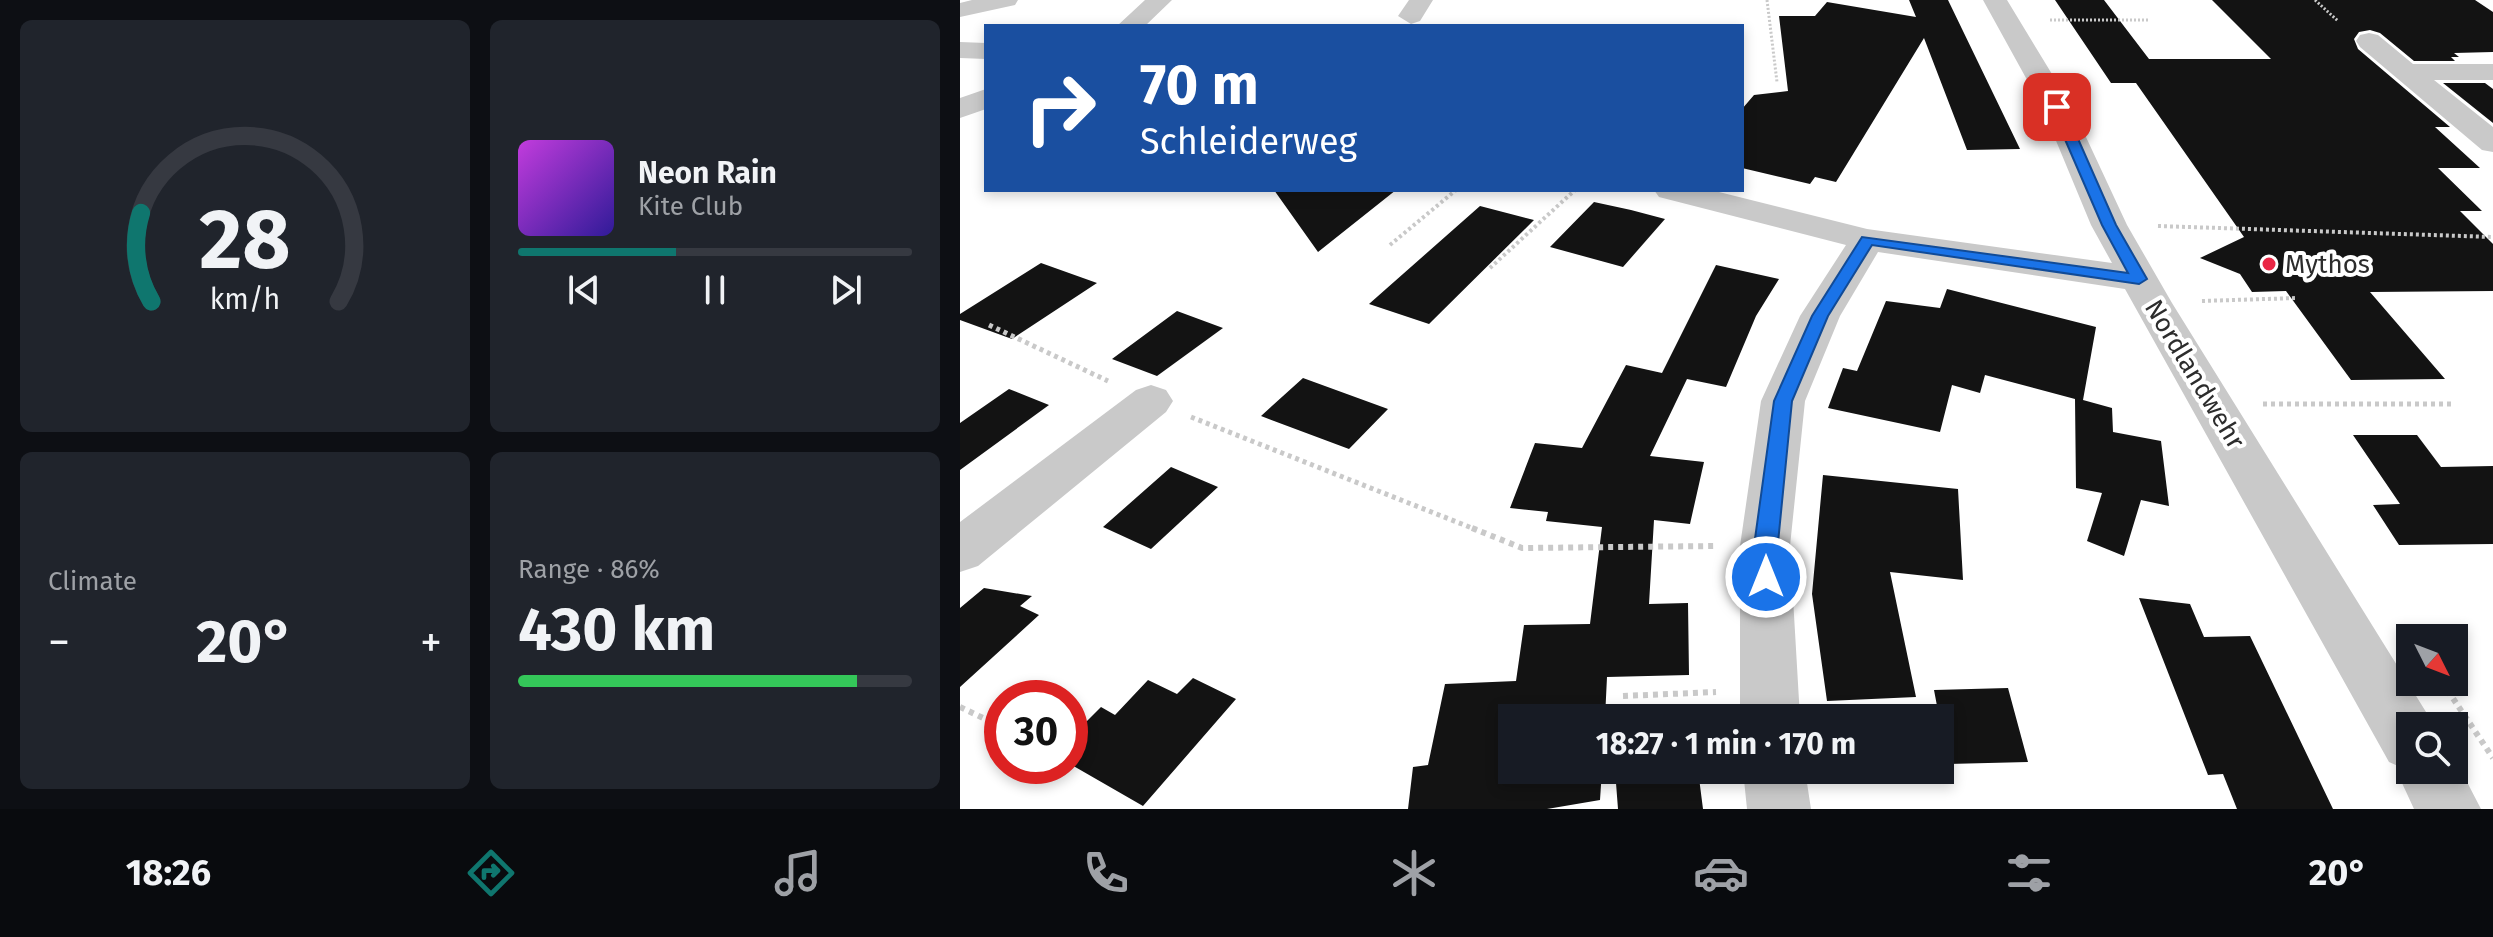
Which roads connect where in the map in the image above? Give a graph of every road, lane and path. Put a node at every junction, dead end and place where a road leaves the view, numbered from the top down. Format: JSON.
{"nodes":[{"id":1,"x":1006,"y":0,"type":"edge"},
{"id":2,"x":1160,"y":0,"type":"edge"},
{"id":3,"x":1767,"y":0,"type":"edge"},
{"id":4,"x":960,"y":10,"type":"edge"},
{"id":5,"x":2001,"y":10,"type":"edge"},
{"id":6,"x":2149,"y":20,"type":"dead end"},
{"id":7,"x":1132,"y":24,"type":"edge"},
{"id":8,"x":2369,"y":41,"type":"dead end"},
{"id":9,"x":960,"y":50,"type":"edge"},
{"id":10,"x":984,"y":51,"type":"edge"},
{"id":11,"x":2408,"y":72,"type":"junction"},
{"id":12,"x":2493,"y":72,"type":"edge"},
{"id":13,"x":1777,"y":82,"type":"dead end"},
{"id":14,"x":984,"y":99,"type":"edge"},
{"id":15,"x":960,"y":109,"type":"edge"},
{"id":16,"x":2493,"y":143,"type":"edge"},
{"id":17,"x":1454,"y":192,"type":"edge"},
{"id":18,"x":1573,"y":192,"type":"edge"},
{"id":19,"x":1679,"y":192,"type":"edge"},
{"id":20,"x":2109,"y":225,"type":"junction"},
{"id":21,"x":2493,"y":237,"type":"edge"},
{"id":22,"x":1867,"y":240,"type":"junction"},
{"id":23,"x":1390,"y":245,"type":"dead end"},
{"id":24,"x":1490,"y":268,"type":"dead end"},
{"id":25,"x":2145,"y":291,"type":"junction"},
{"id":26,"x":2297,"y":298,"type":"dead end"},
{"id":27,"x":989,"y":325,"type":"dead end"},
{"id":28,"x":1151,"y":401,"type":"junction"},
{"id":29,"x":2214,"y":404,"type":"junction"},
{"id":30,"x":2454,"y":404,"type":"dead end"},
{"id":31,"x":1765,"y":546,"type":"junction"},
{"id":32,"x":960,"y":551,"type":"edge"},
{"id":33,"x":1623,"y":696,"type":"dead end"},
{"id":34,"x":2451,"y":696,"type":"edge"},
{"id":35,"x":1769,"y":704,"type":"edge"},
{"id":36,"x":960,"y":707,"type":"edge"},
{"id":37,"x":2396,"y":717,"type":"edge"},
{"id":38,"x":984,"y":718,"type":"edge"},
{"id":39,"x":2493,"y":758,"type":"edge"},
{"id":40,"x":1776,"y":784,"type":"edge"},
{"id":41,"x":2435,"y":784,"type":"edge"},
{"id":42,"x":1779,"y":809,"type":"edge"},
{"id":43,"x":2449,"y":809,"type":"edge"}],
"edges":[{"from":1,"to":4,"type":"street"},
{"from":2,"to":7,"type":"street"},
{"from":3,"to":13,"type":"path"},
{"from":5,"to":6,"type":"path"},
{"from":5,"to":20,"type":"street","name":"Nordlandwehr"},
{"from":8,"to":11,"type":"street"},
{"from":9,"to":10,"type":"street"},
{"from":11,"to":12,"type":"street"},
{"from":11,"to":16,"type":"street"},
{"from":14,"to":15,"type":"street"},
{"from":17,"to":23,"type":"path"},
{"from":18,"to":24,"type":"path"},
{"from":19,"to":22,"type":"street"},
{"from":20,"to":21,"type":"path"},
{"from":20,"to":25,"type":"street","name":"Nordlandwehr"},
{"from":22,"to":25,"type":"street"},
{"from":22,"to":31,"type":"street"},
{"from":25,"to":26,"type":"path"},
{"from":25,"to":29,"type":"street","name":"Nordlandwehr"},
{"from":27,"to":28,"type":"path"},
{"from":28,"to":31,"type":"path"},
{"from":28,"to":32,"type":"street"},
{"from":29,"to":30,"type":"path"},
{"from":29,"to":37,"type":"street","name":"Nordlandwehr"},
{"from":31,"to":35,"type":"street"},
{"from":33,"to":35,"type":"path"},
{"from":34,"to":39,"type":"path"},
{"from":36,"to":38,"type":"path"},
{"from":40,"to":42,"type":"street"},
{"from":41,"to":43,"type":"street"}]}
